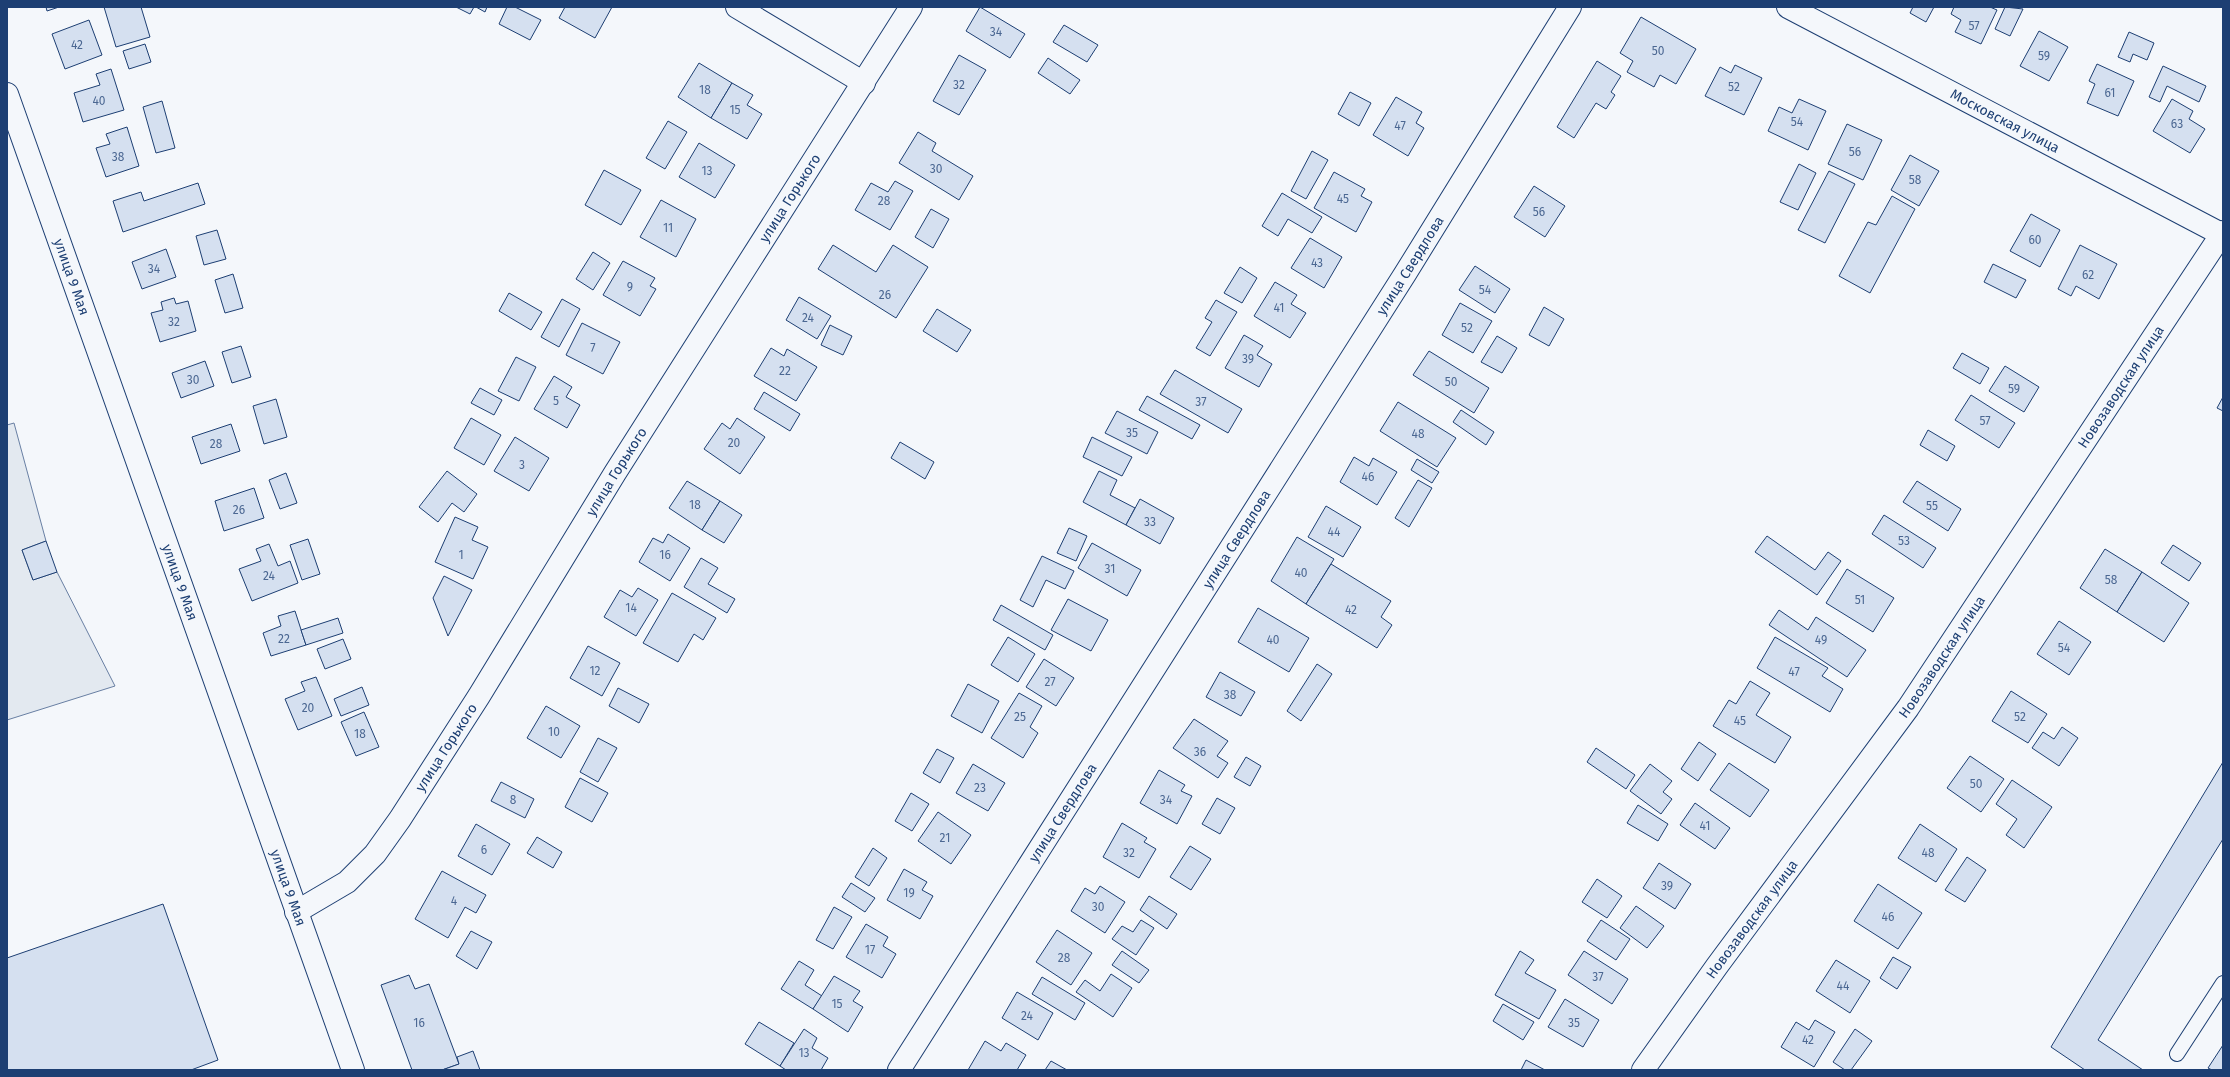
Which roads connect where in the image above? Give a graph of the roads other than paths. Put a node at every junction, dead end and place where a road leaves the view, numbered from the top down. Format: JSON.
{"nodes":[{"id":1,"x":737,"y":7,"type":"edge"},
{"id":2,"x":911,"y":7,"type":"edge"},
{"id":3,"x":1570,"y":7,"type":"edge"},
{"id":4,"x":1788,"y":7,"type":"edge"},
{"id":5,"x":864,"y":83,"type":"junction"},
{"id":6,"x":7,"y":94,"type":"edge"},
{"id":7,"x":2223,"y":234,"type":"edge"},
{"id":8,"x":296,"y":912,"type":"junction"},
{"id":9,"x":2223,"y":983,"type":"edge"},
{"id":10,"x":2177,"y":1054,"type":"dead end"},
{"id":11,"x":353,"y":1070,"type":"edge"},
{"id":12,"x":899,"y":1070,"type":"edge"},
{"id":13,"x":1643,"y":1070,"type":"edge"}],
"edges":[{"from":1,"to":5,"type":"street"},
{"from":2,"to":5,"type":"street","name":"улица Горького"},
{"from":3,"to":12,"type":"street","name":"улица Свердлова"},
{"from":4,"to":7,"type":"street","name":"Московская улица"},
{"from":5,"to":8,"type":"street","name":"улица Горького"},
{"from":6,"to":8,"type":"street","name":"улица 9 Мая"},
{"from":7,"to":13,"type":"street","name":"Новозаводская улица"},
{"from":8,"to":11,"type":"street","name":"улица 9 Мая"},
{"from":9,"to":10,"type":"lane"}]}
